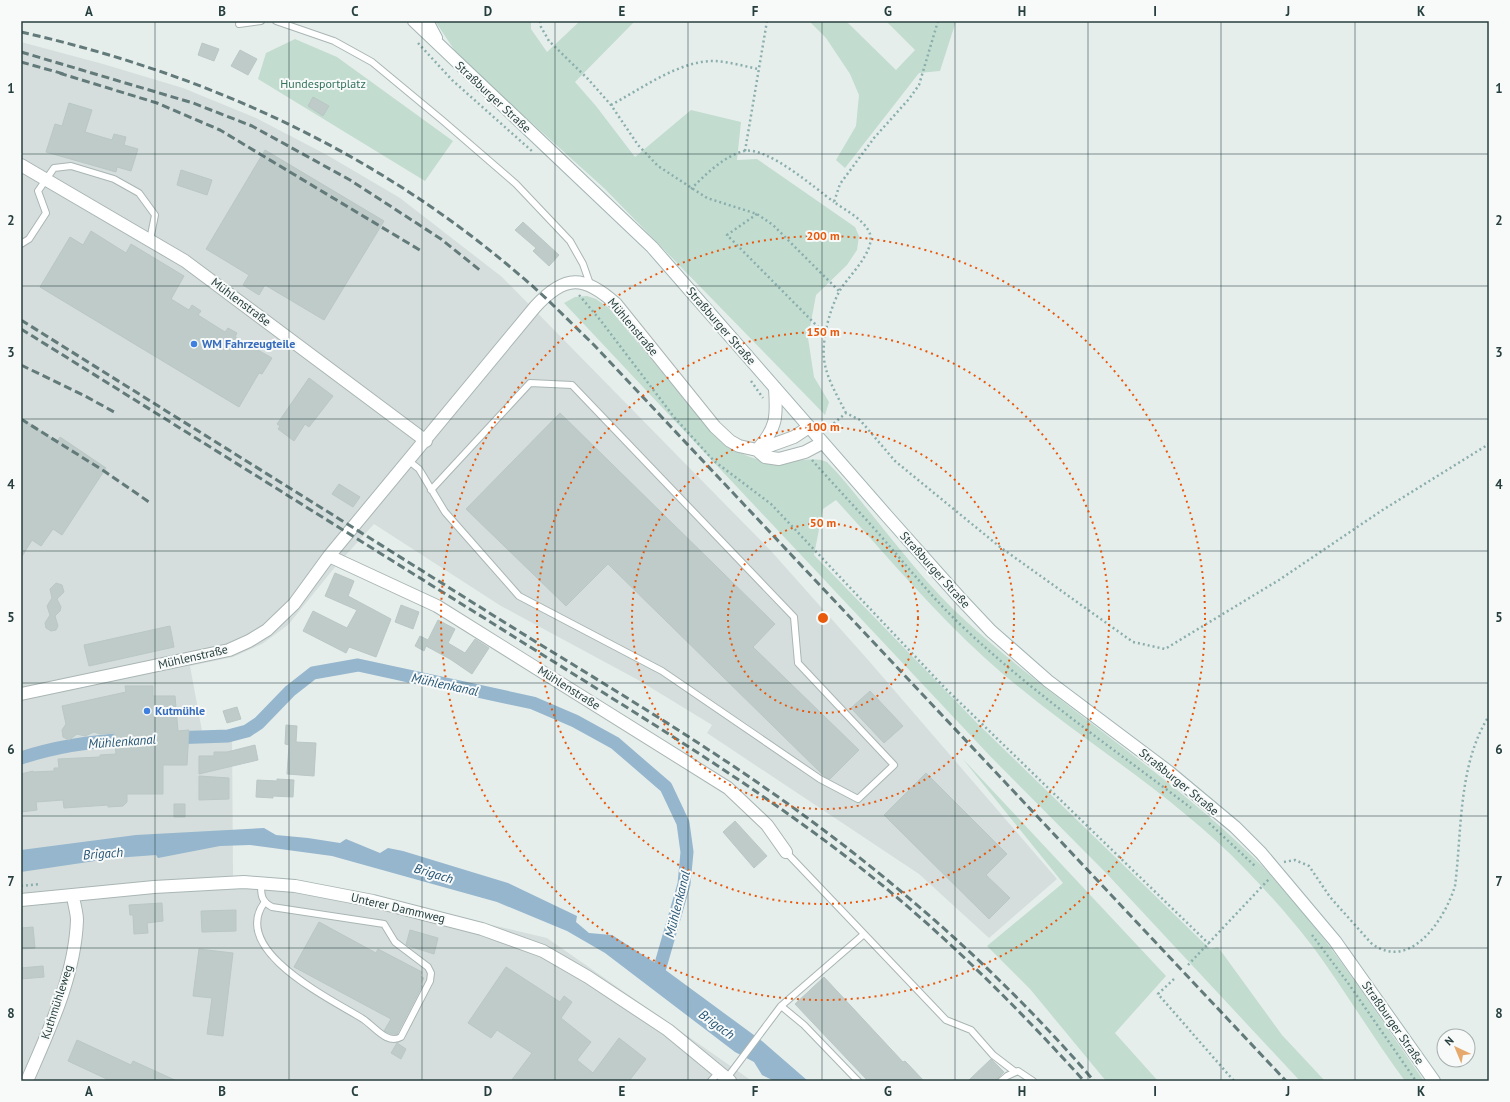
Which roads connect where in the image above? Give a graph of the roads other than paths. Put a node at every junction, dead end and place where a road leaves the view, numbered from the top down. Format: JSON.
{"nodes":[{"id":1,"x":262,"y":21,"type":"edge"},
{"id":2,"x":276,"y":21,"type":"edge"},
{"id":3,"x":414,"y":21,"type":"edge"},
{"id":4,"x":427,"y":21,"type":"edge"},
{"id":5,"x":239,"y":24,"type":"dead end"},
{"id":6,"x":441,"y":48,"type":"junction"},
{"id":7,"x":21,"y":166,"type":"edge"},
{"id":8,"x":45,"y":180,"type":"junction"},
{"id":9,"x":150,"y":240,"type":"junction"},
{"id":10,"x":21,"y":244,"type":"edge"},
{"id":11,"x":590,"y":284,"type":"junction"},
{"id":12,"x":776,"y":388,"type":"junction"},
{"id":13,"x":809,"y":427,"type":"junction"},
{"id":14,"x":820,"y":440,"type":"junction"},
{"id":15,"x":426,"y":441,"type":"junction"},
{"id":16,"x":757,"y":450,"type":"junction"},
{"id":17,"x":409,"y":461,"type":"junction"},
{"id":18,"x":431,"y":490,"type":"junction"},
{"id":19,"x":329,"y":556,"type":"junction"},
{"id":20,"x":21,"y":694,"type":"edge"},
{"id":21,"x":786,"y":852,"type":"joint"},
{"id":22,"x":261,"y":884,"type":"junction"},
{"id":23,"x":73,"y":896,"type":"junction"},
{"id":24,"x":21,"y":900,"type":"edge"},
{"id":25,"x":264,"y":903,"type":"junction"},
{"id":26,"x":863,"y":935,"type":"junction"},
{"id":27,"x":781,"y":1006,"type":"junction"},
{"id":28,"x":1014,"y":1071,"type":"junction"},
{"id":29,"x":727,"y":1075,"type":"edge"},
{"id":30,"x":28,"y":1081,"type":"edge"},
{"id":31,"x":711,"y":1081,"type":"edge"},
{"id":32,"x":858,"y":1081,"type":"edge"},
{"id":33,"x":1001,"y":1081,"type":"edge"},
{"id":34,"x":1033,"y":1081,"type":"edge"},
{"id":35,"x":1434,"y":1081,"type":"edge"}],
"edges":[{"from":1,"to":5,"type":"lane"},
{"from":2,"to":11,"type":"lane"},
{"from":3,"to":6,"type":"street","name":"Straßburger Straße"},
{"from":4,"to":6,"type":"street","name":"Straßburger Straße"},
{"from":6,"to":12,"type":"street","name":"Straßburger Straße"},
{"from":7,"to":8,"type":"street","name":"Mühlenstraße"},
{"from":8,"to":9,"type":"street","name":"Mühlenstraße"},
{"from":8,"to":9,"type":"lane"},
{"from":8,"to":10,"type":"lane"},
{"from":9,"to":15,"type":"street","name":"Mühlenstraße"},
{"from":11,"to":15,"type":"street","name":"Mühlenstraße"},
{"from":11,"to":16,"type":"street","name":"Mühlenstraße"},
{"from":12,"to":13,"type":"street","name":"Straßburger Straße"},
{"from":12,"to":16,"type":"street"},
{"from":13,"to":14,"type":"street","name":"Straßburger Straße"},
{"from":13,"to":16,"type":"street"},
{"from":14,"to":16,"type":"street","name":"Mühlenstraße"},
{"from":14,"to":35,"type":"street","name":"Straßburger Straße"},
{"from":15,"to":17,"type":"street","name":"Mühlenstraße"},
{"from":17,"to":18,"type":"lane"},
{"from":17,"to":19,"type":"street","name":"Mühlenstraße"},
{"from":18,"to":18,"type":"lane"},
{"from":19,"to":20,"type":"street","name":"Mühlenstraße"},
{"from":19,"to":21,"type":"street","name":"Mühlenstraße"},
{"from":21,"to":26,"type":"lane"},
{"from":22,"to":23,"type":"street","name":"Unterer Dammweg"},
{"from":22,"to":25,"type":"lane"},
{"from":22,"to":29,"type":"street","name":"Unterer Dammweg"},
{"from":23,"to":24,"type":"street","name":"Unterer Dammweg"},
{"from":23,"to":30,"type":"street","name":"Kuthmühleweg"},
{"from":25,"to":25,"type":"lane"},
{"from":26,"to":27,"type":"lane"},
{"from":26,"to":28,"type":"lane"},
{"from":27,"to":29,"type":"lane"},
{"from":27,"to":32,"type":"lane"},
{"from":28,"to":33,"type":"lane"},
{"from":28,"to":34,"type":"lane"},
{"from":29,"to":31,"type":"lane"}]}
